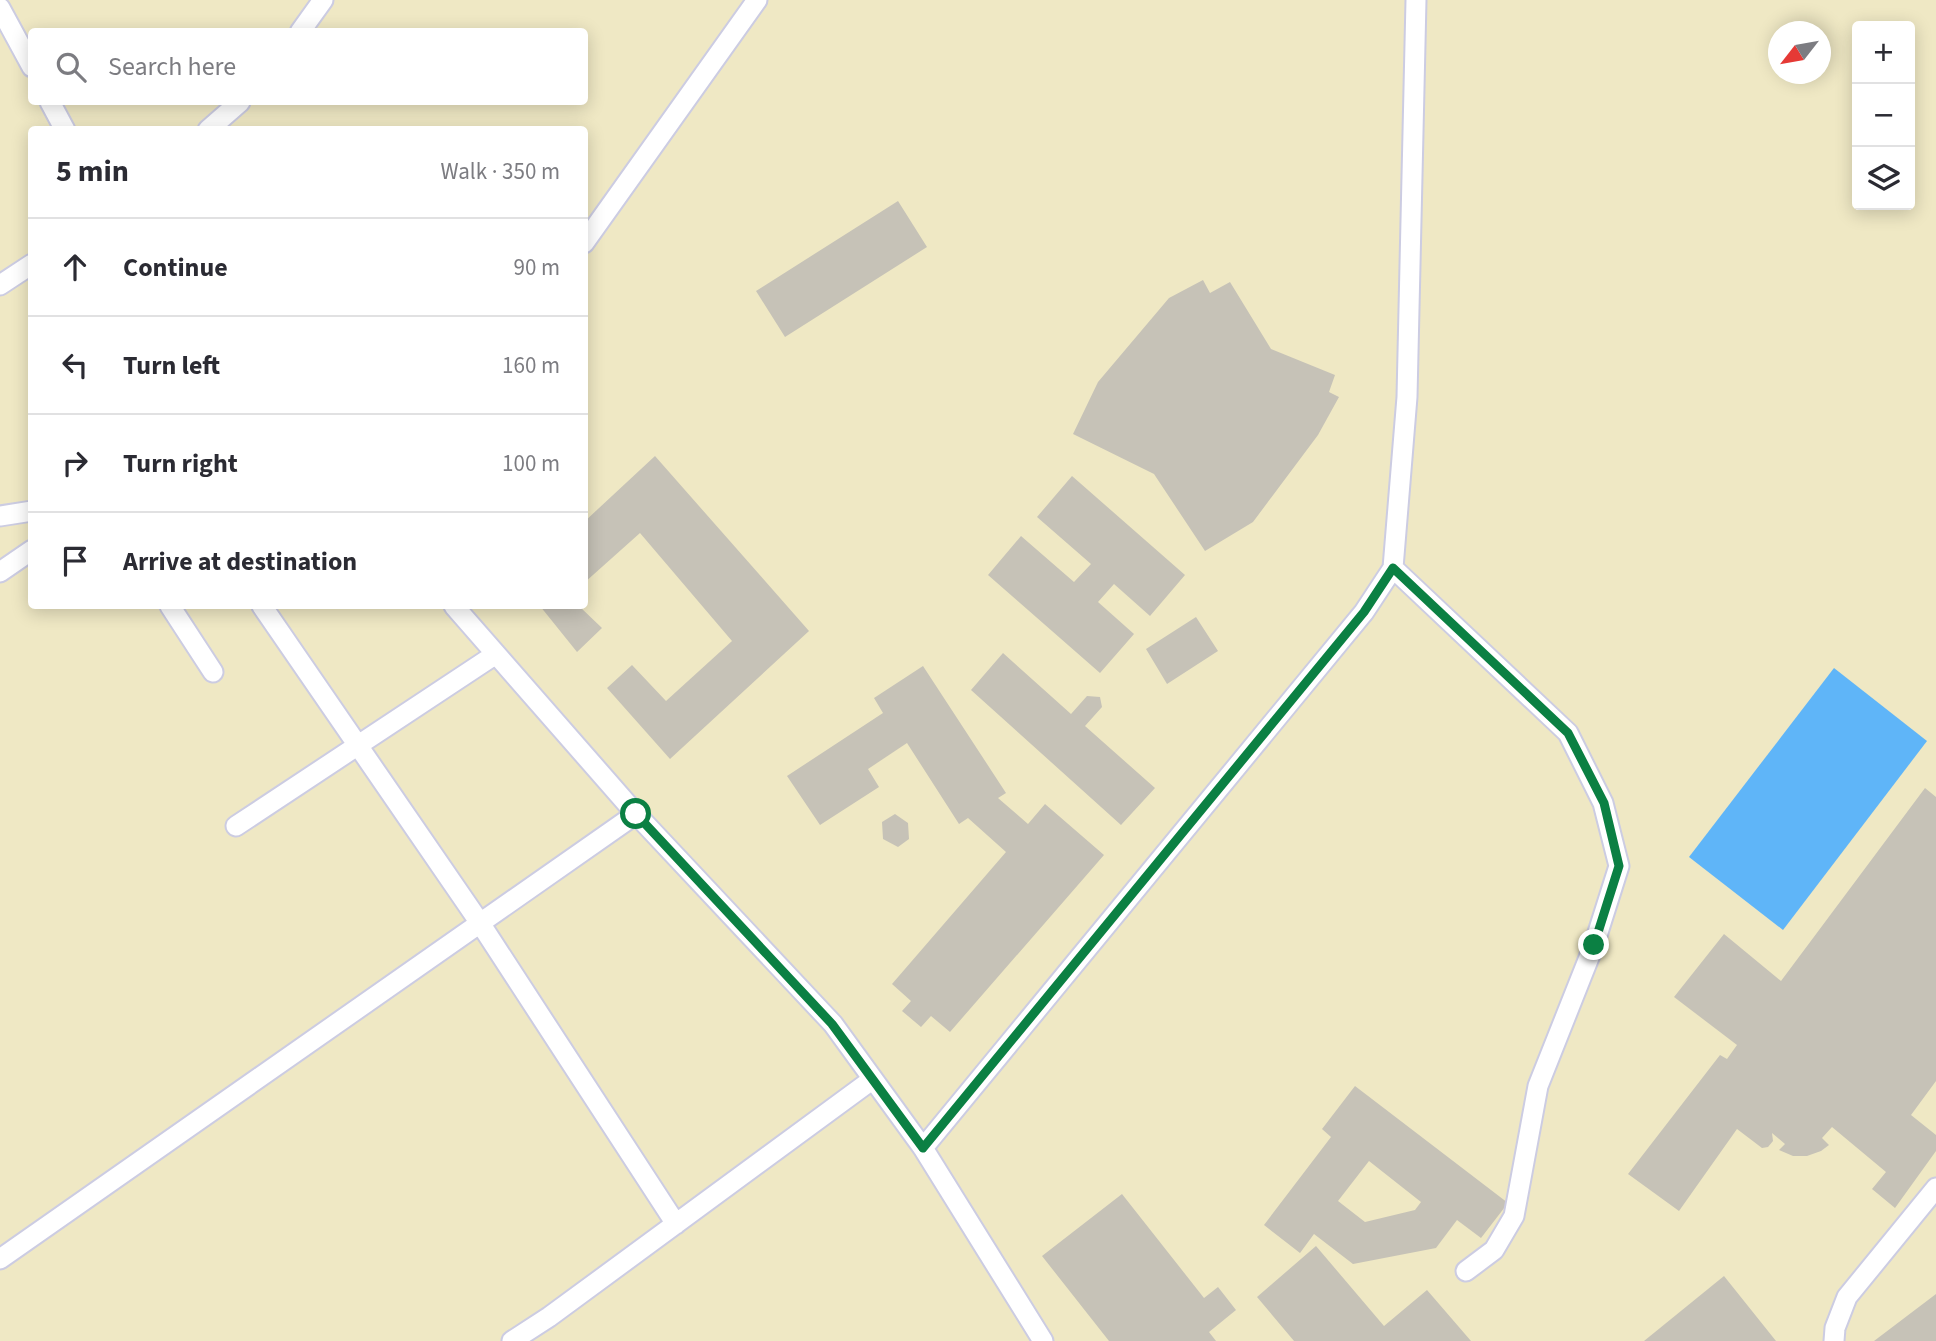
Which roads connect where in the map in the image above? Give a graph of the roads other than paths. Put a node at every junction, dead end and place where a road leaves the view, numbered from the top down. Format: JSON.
{"nodes":[{"id":1,"x":323,"y":0,"type":"edge"},
{"id":2,"x":757,"y":0,"type":"edge"},
{"id":3,"x":1416,"y":0,"type":"edge"},
{"id":4,"x":0,"y":8,"type":"edge"},
{"id":5,"x":303,"y":28,"type":"edge"},
{"id":6,"x":28,"y":60,"type":"edge"},
{"id":7,"x":52,"y":105,"type":"edge"},
{"id":8,"x":237,"y":105,"type":"edge"},
{"id":9,"x":63,"y":126,"type":"edge"},
{"id":10,"x":213,"y":126,"type":"edge"},
{"id":11,"x":588,"y":237,"type":"edge"},
{"id":12,"x":28,"y":267,"type":"edge"},
{"id":13,"x":0,"y":285,"type":"edge"},
{"id":14,"x":28,"y":512,"type":"edge"},
{"id":15,"x":0,"y":516,"type":"edge"},
{"id":16,"x":28,"y":553,"type":"edge"},
{"id":17,"x":1393,"y":568,"type":"junction"},
{"id":18,"x":0,"y":572,"type":"edge"},
{"id":19,"x":172,"y":609,"type":"edge"},
{"id":20,"x":264,"y":609,"type":"edge"},
{"id":21,"x":457,"y":609,"type":"edge"},
{"id":22,"x":496,"y":654,"type":"junction"},
{"id":23,"x":213,"y":672,"type":"dead end"},
{"id":24,"x":359,"y":745,"type":"junction"},
{"id":25,"x":636,"y":814,"type":"junction"},
{"id":26,"x":236,"y":826,"type":"dead end"},
{"id":27,"x":481,"y":923,"type":"junction"},
{"id":28,"x":873,"y":1079,"type":"junction"},
{"id":29,"x":923,"y":1148,"type":"junction"},
{"id":30,"x":1936,"y":1188,"type":"edge"},
{"id":31,"x":676,"y":1224,"type":"junction"},
{"id":32,"x":0,"y":1259,"type":"edge"},
{"id":33,"x":1466,"y":1270,"type":"dead end"},
{"id":34,"x":512,"y":1341,"type":"edge"},
{"id":35,"x":1043,"y":1341,"type":"edge"},
{"id":36,"x":1834,"y":1341,"type":"edge"}],
"edges":[{"from":1,"to":5,"type":"lane"},
{"from":2,"to":11,"type":"lane"},
{"from":3,"to":17,"type":"lane"},
{"from":4,"to":6,"type":"lane"},
{"from":7,"to":9,"type":"lane"},
{"from":8,"to":10,"type":"lane"},
{"from":12,"to":13,"type":"lane"},
{"from":14,"to":15,"type":"lane"},
{"from":16,"to":18,"type":"lane"},
{"from":17,"to":29,"type":"lane"},
{"from":17,"to":33,"type":"lane"},
{"from":19,"to":23,"type":"lane"},
{"from":20,"to":24,"type":"lane"},
{"from":21,"to":22,"type":"lane"},
{"from":22,"to":24,"type":"lane"},
{"from":22,"to":25,"type":"lane"},
{"from":24,"to":26,"type":"lane"},
{"from":24,"to":27,"type":"lane"},
{"from":25,"to":27,"type":"lane"},
{"from":25,"to":28,"type":"lane"},
{"from":27,"to":31,"type":"lane"},
{"from":27,"to":32,"type":"lane"},
{"from":28,"to":29,"type":"lane"},
{"from":28,"to":31,"type":"lane"},
{"from":29,"to":35,"type":"lane"},
{"from":30,"to":36,"type":"lane"},
{"from":31,"to":34,"type":"lane"}]}
